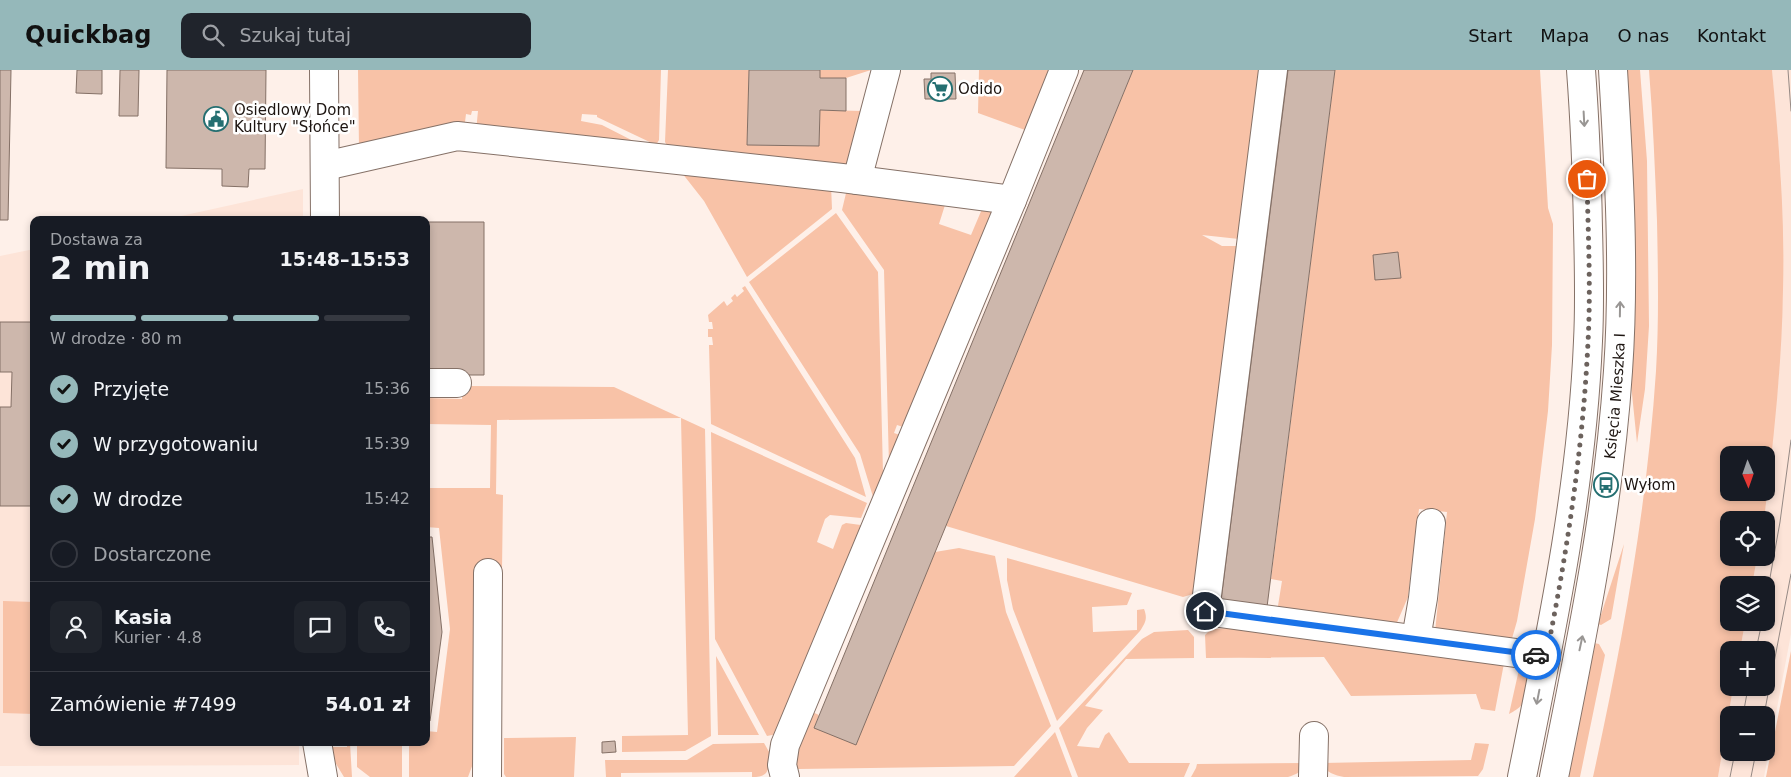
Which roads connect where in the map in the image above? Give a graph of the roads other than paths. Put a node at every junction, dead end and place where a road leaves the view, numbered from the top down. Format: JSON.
{"nodes":[{"id":1,"x":324,"y":70,"type":"edge"},
{"id":2,"x":886,"y":70,"type":"edge"},
{"id":3,"x":1064,"y":70,"type":"edge"},
{"id":4,"x":1273,"y":70,"type":"edge"},
{"id":5,"x":1581,"y":70,"type":"edge"},
{"id":6,"x":1612,"y":70,"type":"edge"},
{"id":7,"x":325,"y":166,"type":"junction"},
{"id":8,"x":857,"y":180,"type":"junction"},
{"id":9,"x":1012,"y":200,"type":"junction"},
{"id":10,"x":325,"y":216,"type":"edge"},
{"id":11,"x":430,"y":383,"type":"edge"},
{"id":12,"x":457,"y":383,"type":"dead end"},
{"id":13,"x":1431,"y":523,"type":"dead end"},
{"id":14,"x":488,"y":573,"type":"dead end"},
{"id":15,"x":1416,"y":639,"type":"junction"},
{"id":16,"x":1546,"y":657,"type":"junction"},
{"id":17,"x":1314,"y":736,"type":"dead end"},
{"id":18,"x":318,"y":746,"type":"edge"},
{"id":19,"x":322,"y":777,"type":"edge"},
{"id":20,"x":487,"y":777,"type":"edge"},
{"id":21,"x":785,"y":777,"type":"edge"},
{"id":22,"x":1313,"y":777,"type":"edge"},
{"id":23,"x":1522,"y":777,"type":"edge"},
{"id":24,"x":1554,"y":777,"type":"edge"}],
"edges":[{"from":1,"to":7,"type":"street"},
{"from":2,"to":8,"type":"street"},
{"from":3,"to":9,"type":"street"},
{"from":4,"to":15,"type":"street"},
{"from":5,"to":16,"type":"street","name":"Księcia Mieszka I","one_way":true},
{"from":24,"to":6,"type":"street","name":"Księcia Mieszka I","one_way":true},
{"from":7,"to":8,"type":"street"},
{"from":7,"to":10,"type":"street"},
{"from":8,"to":9,"type":"street"},
{"from":9,"to":21,"type":"street"},
{"from":11,"to":12,"type":"street"},
{"from":13,"to":15,"type":"street"},
{"from":14,"to":20,"type":"street"},
{"from":15,"to":16,"type":"street"},
{"from":16,"to":23,"type":"street","name":"Księcia Mieszka I","one_way":true},
{"from":17,"to":22,"type":"street"},
{"from":18,"to":19,"type":"street"}]}
